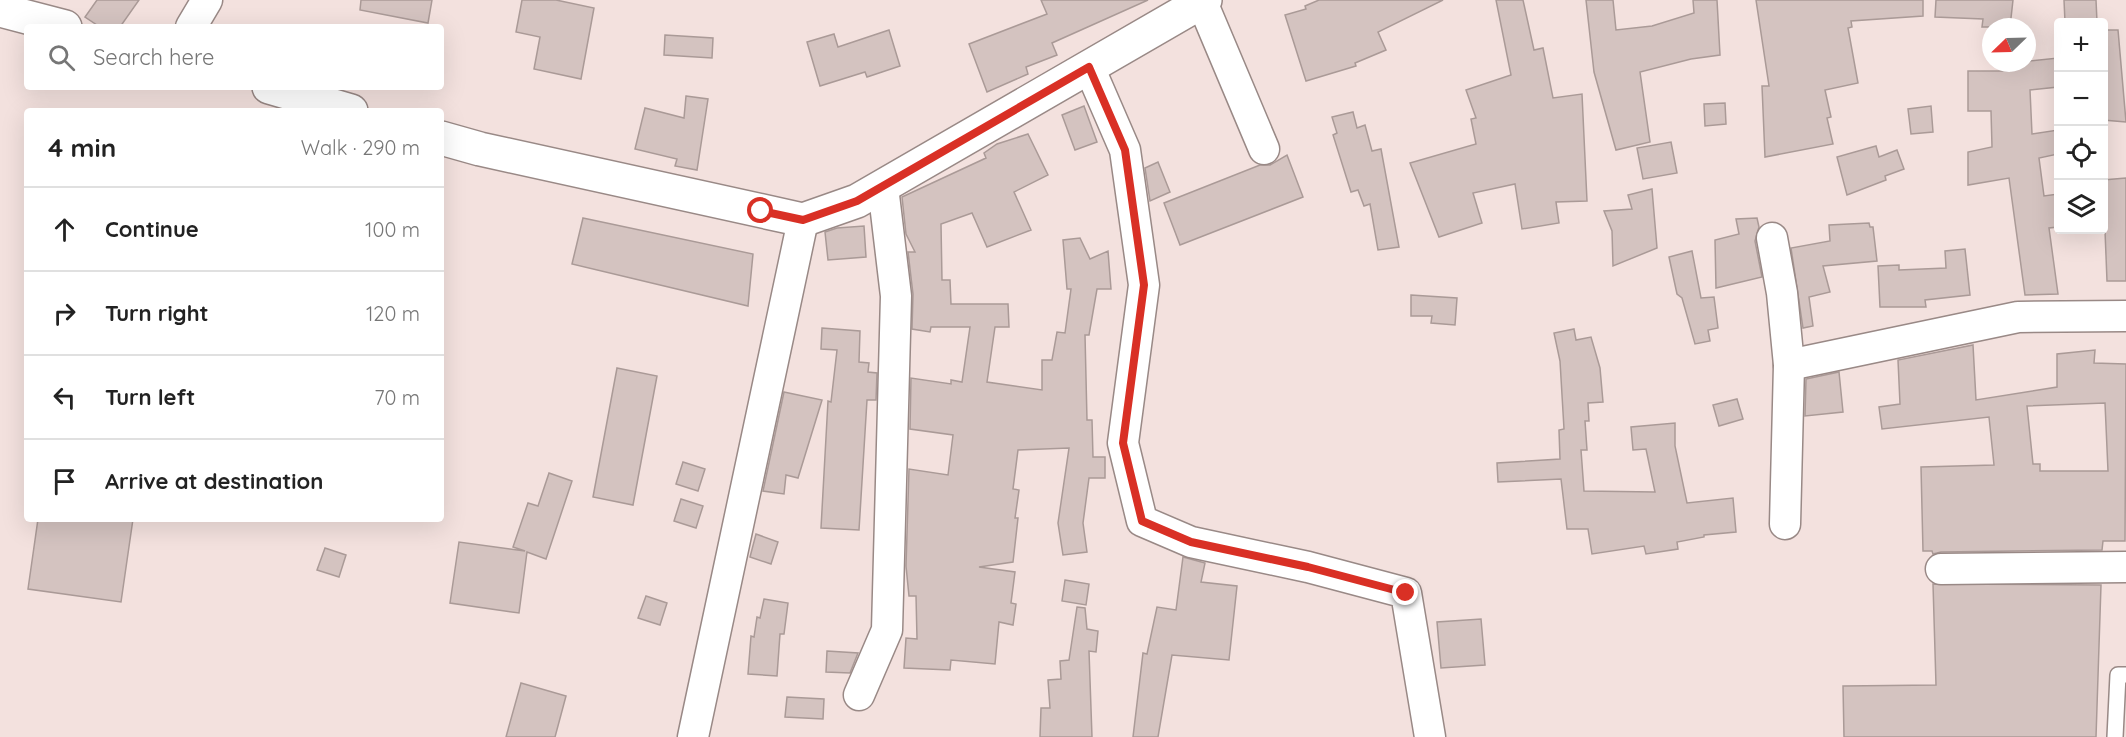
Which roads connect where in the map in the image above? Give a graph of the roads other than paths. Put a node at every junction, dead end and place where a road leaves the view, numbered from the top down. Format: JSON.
{"nodes":[{"id":1,"x":207,"y":0,"type":"edge"},
{"id":2,"x":1204,"y":1,"type":"edge"},
{"id":3,"x":0,"y":10,"type":"edge"},
{"id":4,"x":54,"y":24,"type":"edge"},
{"id":5,"x":193,"y":24,"type":"edge"},
{"id":6,"x":1089,"y":67,"type":"junction"},
{"id":7,"x":279,"y":90,"type":"edge"},
{"id":8,"x":341,"y":108,"type":"edge"},
{"id":9,"x":444,"y":139,"type":"edge"},
{"id":10,"x":1264,"y":149,"type":"dead end"},
{"id":11,"x":883,"y":187,"type":"junction"},
{"id":12,"x":803,"y":220,"type":"junction"},
{"id":13,"x":1772,"y":238,"type":"dead end"},
{"id":14,"x":2126,"y":316,"type":"edge"},
{"id":15,"x":1789,"y":365,"type":"junction"},
{"id":16,"x":1785,"y":524,"type":"dead end"},
{"id":17,"x":2126,"y":567,"type":"edge"},
{"id":18,"x":1941,"y":569,"type":"dead end"},
{"id":19,"x":2126,"y":675,"type":"edge"},
{"id":20,"x":859,"y":695,"type":"dead end"},
{"id":21,"x":693,"y":737,"type":"edge"},
{"id":22,"x":1430,"y":737,"type":"edge"},
{"id":23,"x":2115,"y":737,"type":"edge"}],
"edges":[{"from":1,"to":5,"type":"street"},
{"from":2,"to":6,"type":"main road"},
{"from":2,"to":10,"type":"street"},
{"from":3,"to":4,"type":"main road"},
{"from":6,"to":11,"type":"main road"},
{"from":6,"to":22,"type":"street"},
{"from":7,"to":8,"type":"main road"},
{"from":9,"to":12,"type":"main road"},
{"from":11,"to":12,"type":"main road"},
{"from":11,"to":20,"type":"street"},
{"from":12,"to":21,"type":"street"},
{"from":13,"to":15,"type":"street"},
{"from":14,"to":15,"type":"street"},
{"from":15,"to":16,"type":"street"},
{"from":17,"to":18,"type":"street"},
{"from":19,"to":23,"type":"lane"}]}
